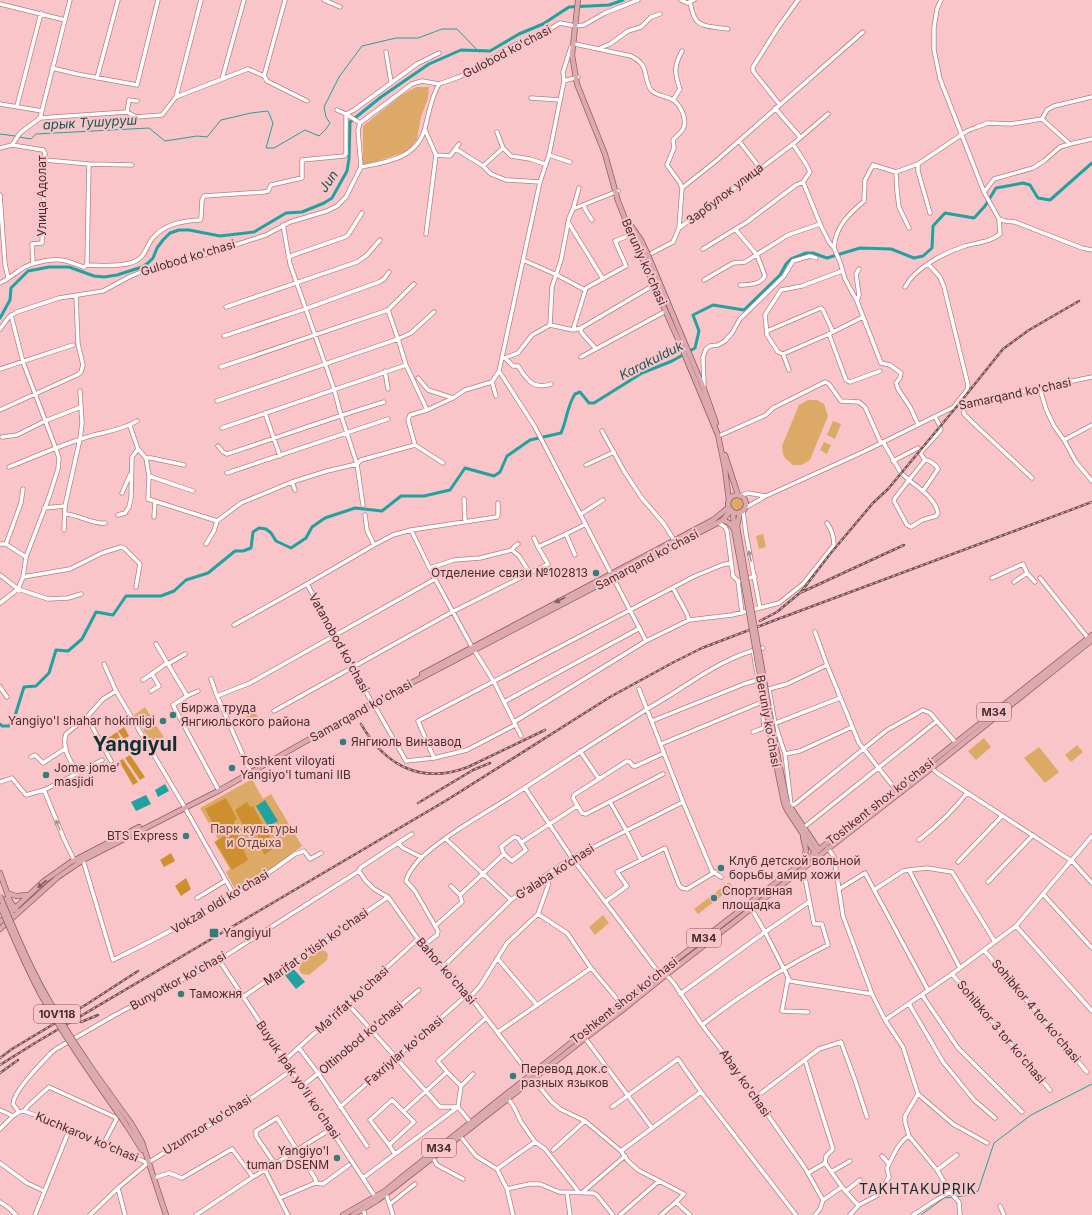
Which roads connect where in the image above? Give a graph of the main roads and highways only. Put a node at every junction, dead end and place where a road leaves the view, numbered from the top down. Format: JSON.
{"nodes":[{"id":1,"x":579,"y":0,"type":"edge"},
{"id":2,"x":616,"y":191,"type":"junction"},
{"id":3,"x":630,"y":235,"type":"junction"},
{"id":4,"x":638,"y":236,"type":"junction"},
{"id":5,"x":650,"y":262,"type":"junction"},
{"id":6,"x":644,"y":266,"type":"junction"},
{"id":7,"x":668,"y":310,"type":"junction"},
{"id":8,"x":702,"y":390,"type":"junction"},
{"id":9,"x":739,"y":496,"type":"junction"},
{"id":10,"x":729,"y":501,"type":"junction"},
{"id":11,"x":731,"y":510,"type":"junction"},
{"id":12,"x":743,"y":510,"type":"junction"},
{"id":13,"x":721,"y":522,"type":"junction"},
{"id":14,"x":734,"y":529,"type":"junction"},
{"id":15,"x":742,"y":567,"type":"junction"},
{"id":16,"x":612,"y":576,"type":"junction"},
{"id":17,"x":1091,"y":638,"type":"edge"},
{"id":18,"x":250,"y":772,"type":"junction"},
{"id":19,"x":184,"y":807,"type":"junction"},
{"id":20,"x":801,"y":830,"type":"junction"},
{"id":21,"x":807,"y":834,"type":"junction"},
{"id":22,"x":827,"y":846,"type":"junction"},
{"id":23,"x":818,"y":853,"type":"junction"},
{"id":24,"x":802,"y":866,"type":"junction"},
{"id":25,"x":0,"y":873,"type":"edge"},
{"id":26,"x":0,"y":882,"type":"edge"},
{"id":27,"x":7,"y":893,"type":"junction"},
{"id":28,"x":30,"y":895,"type":"junction"},
{"id":29,"x":0,"y":896,"type":"edge"},
{"id":30,"x":761,"y":898,"type":"junction"},
{"id":31,"x":0,"y":906,"type":"edge"},
{"id":32,"x":14,"y":912,"type":"junction"},
{"id":33,"x":1,"y":925,"type":"edge"},
{"id":34,"x":662,"y":974,"type":"junction"},
{"id":35,"x":584,"y":1036,"type":"junction"},
{"id":36,"x":532,"y":1077,"type":"junction"},
{"id":37,"x":129,"y":1124,"type":"junction"},
{"id":38,"x":377,"y":1198,"type":"junction"},
{"id":39,"x":166,"y":1215,"type":"edge"},
{"id":40,"x":343,"y":1215,"type":"edge"},
{"id":41,"x":353,"y":1215,"type":"edge"}],
"edges":[{"from":1,"to":2,"type":"main road","name":"Beruniy ko'chasi"},
{"from":2,"to":3,"type":"main road","name":"Beruniy ko'chasi"},
{"from":2,"to":4,"type":"main road","name":"Beruniy ko'chasi"},
{"from":3,"to":4,"type":"main road"},
{"from":3,"to":6,"type":"main road","name":"Beruniy ko'chasi"},
{"from":4,"to":5,"type":"main road","name":"Beruniy ko'chasi"},
{"from":5,"to":6,"type":"main road"},
{"from":5,"to":7,"type":"main road","name":"Beruniy ko'chasi"},
{"from":6,"to":7,"type":"main road","name":"Beruniy ko'chasi"},
{"from":7,"to":8,"type":"main road","name":"Beruniy ko'chasi"},
{"from":8,"to":9,"type":"main road","name":"Beruniy ko'chasi"},
{"from":8,"to":10,"type":"main road","name":"Beruniy ko'chasi"},
{"from":9,"to":10,"type":"main road"},
{"from":9,"to":12,"type":"main road","name":"Beruniy ko'chasi"},
{"from":10,"to":11,"type":"main road","name":"Beruniy ko'chasi"},
{"from":11,"to":12,"type":"main road"},
{"from":11,"to":13,"type":"main road","name":"Samarqand ko'chasi"},
{"from":11,"to":14,"type":"main road","name":"Beruniy ko'chasi"},
{"from":11,"to":16,"type":"main road","name":"Samarqand ko'chasi"},
{"from":12,"to":15,"type":"main road","name":"Beruniy ko'chasi"},
{"from":13,"to":14,"type":"main road"},
{"from":13,"to":16,"type":"main road","name":"Samarqand ko'chasi"},
{"from":14,"to":15,"type":"main road","name":"Beruniy ko'chasi"},
{"from":15,"to":20,"type":"main road","name":"Beruniy ko'chasi","bridge":true},
{"from":16,"to":18,"type":"main road","name":"Samarqand ko'chasi"},
{"from":17,"to":22,"type":"main road","name":"Toshkent shox ko'chasi","number":"M34"},
{"from":17,"to":22,"type":"main road","name":"Toshkent shox ko'chasi","number":"M34"},
{"from":18,"to":19,"type":"main road","name":"Samarqand ko'chasi"},
{"from":18,"to":19,"type":"main road","name":"Samarqand ko'chasi"},
{"from":19,"to":28,"type":"main road","name":"Samarqand ko'chasi","one_way":true},
{"from":19,"to":32,"type":"main road","name":"Samarqand ko'chasi"},
{"from":20,"to":21,"type":"main road","name":"Beruniy ko'chasi"},
{"from":20,"to":23,"type":"main road","name":"Beruniy ko'chasi"},
{"from":20,"to":24,"type":"main road"},
{"from":21,"to":22,"type":"main road"},
{"from":21,"to":23,"type":"main road","name":"Beruniy ko'chasi"},
{"from":22,"to":23,"type":"main road","name":"Toshkent shox ko'chasi","number":"M34"},
{"from":23,"to":24,"type":"main road","name":"Toshkent shox ko'chasi","number":"M34"},
{"from":24,"to":30,"type":"main road","name":"Toshkent shox ko'chasi","number":"M34"},
{"from":25,"to":27,"type":"main road"},
{"from":26,"to":32,"type":"main road"},
{"from":27,"to":28,"type":"main road"},
{"from":27,"to":32,"type":"main road"},
{"from":28,"to":32,"type":"main road","name":"Samarqand ko'chasi"},
{"from":29,"to":37,"type":"main road","number":"10V118","bridge":true},
{"from":30,"to":34,"type":"main road","name":"Toshkent shox ko'chasi","number":"M34"},
{"from":30,"to":34,"type":"main road","name":"Toshkent shox ko'chasi","number":"M34"},
{"from":31,"to":37,"type":"main road","number":"10V118","bridge":true},
{"from":32,"to":33,"type":"main road","name":"Samarqand ko'chasi"},
{"from":34,"to":35,"type":"main road","name":"Toshkent shox ko'chasi","number":"M34"},
{"from":34,"to":35,"type":"main road","name":"Toshkent shox ko'chasi","number":"M34"},
{"from":35,"to":36,"type":"main road","name":"Toshkent shox ko'chasi","number":"M34"},
{"from":36,"to":38,"type":"main road","name":"Toshkent shox ko'chasi","number":"M34"},
{"from":36,"to":38,"type":"main road","name":"Toshkent shox ko'chasi","number":"M34"},
{"from":37,"to":39,"type":"main road","name":"Kuchkarov ko'chasi","number":"10V118"},
{"from":38,"to":40,"type":"main road","name":"Toshkent shox ko'chasi","number":"M34"},
{"from":38,"to":41,"type":"main road","name":"Toshkent shox ko'chasi","number":"M34"}]}
